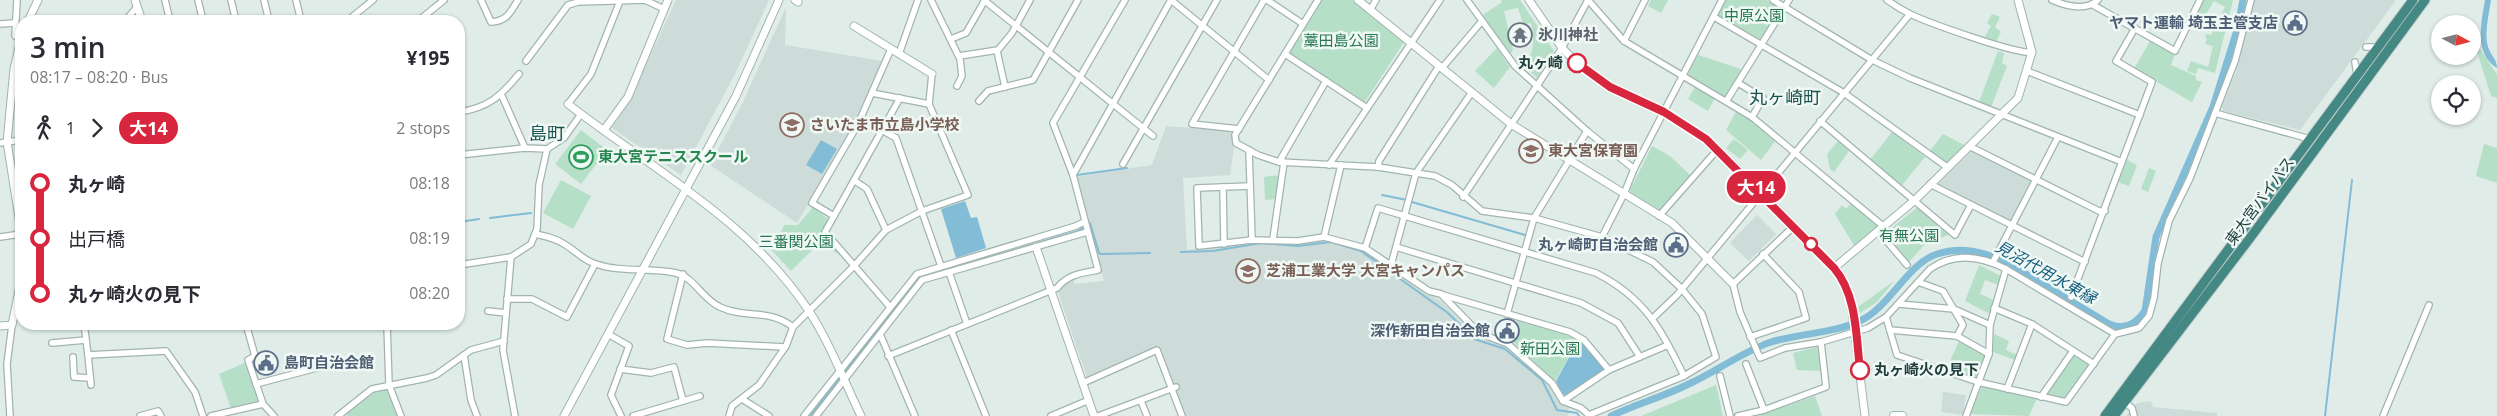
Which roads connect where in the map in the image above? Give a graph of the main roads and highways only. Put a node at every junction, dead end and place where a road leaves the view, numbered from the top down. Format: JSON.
{"nodes":[{"id":1,"x":2413,"y":0,"type":"edge"},
{"id":2,"x":2425,"y":0,"type":"edge"},
{"id":3,"x":1894,"y":416,"type":"edge"},
{"id":4,"x":1901,"y":416,"type":"edge"},
{"id":5,"x":2105,"y":416,"type":"edge"},
{"id":6,"x":2114,"y":416,"type":"edge"}],
"edges":[{"from":1,"to":5,"type":"highway","name":"東大宮バイパス"},
{"from":2,"to":6,"type":"highway","name":"東大宮バイパス"},
{"from":3,"to":4,"type":"main road"}]}
